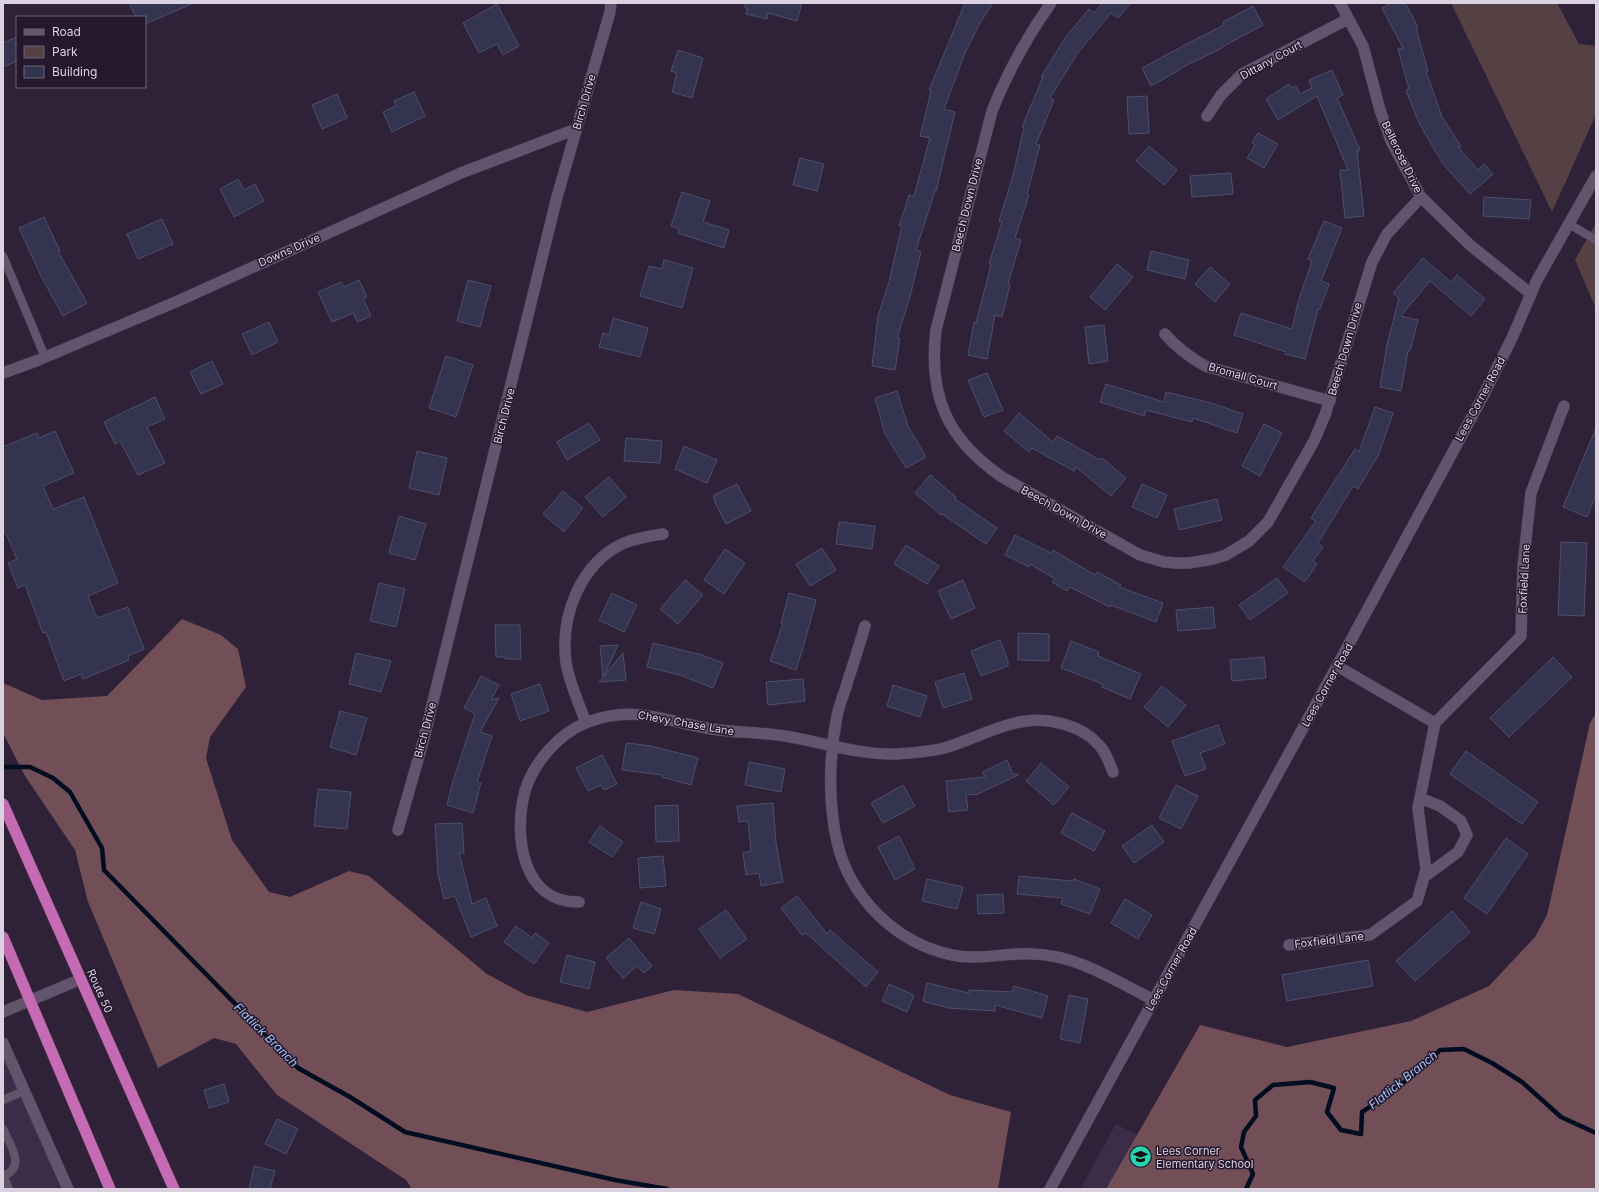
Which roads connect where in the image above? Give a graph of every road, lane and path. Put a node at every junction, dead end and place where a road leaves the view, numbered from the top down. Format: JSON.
{"nodes":[{"id":1,"x":611,"y":3,"type":"edge"},
{"id":2,"x":1051,"y":3,"type":"edge"},
{"id":3,"x":1340,"y":3,"type":"edge"},
{"id":4,"x":1348,"y":19,"type":"junction"},
{"id":5,"x":1207,"y":116,"type":"dead end"},
{"id":6,"x":576,"y":129,"type":"junction"},
{"id":7,"x":1596,"y":176,"type":"edge"},
{"id":8,"x":1421,"y":197,"type":"junction"},
{"id":9,"x":1569,"y":224,"type":"junction"},
{"id":10,"x":1596,"y":240,"type":"edge"},
{"id":11,"x":3,"y":256,"type":"edge"},
{"id":12,"x":1531,"y":294,"type":"junction"},
{"id":13,"x":1165,"y":334,"type":"dead end"},
{"id":14,"x":45,"y":357,"type":"junction"},
{"id":15,"x":3,"y":373,"type":"edge"},
{"id":16,"x":1330,"y":401,"type":"junction"},
{"id":17,"x":1564,"y":406,"type":"dead end"},
{"id":18,"x":663,"y":534,"type":"dead end"},
{"id":19,"x":865,"y":626,"type":"dead end"},
{"id":20,"x":1337,"y":666,"type":"junction"},
{"id":21,"x":586,"y":723,"type":"junction"},
{"id":22,"x":1435,"y":723,"type":"junction"},
{"id":23,"x":832,"y":746,"type":"junction"},
{"id":24,"x":1113,"y":772,"type":"dead end"},
{"id":25,"x":1420,"y":798,"type":"junction"},
{"id":26,"x":5,"y":807,"type":"edge"},
{"id":27,"x":398,"y":830,"type":"dead end"},
{"id":28,"x":1424,"y":877,"type":"junction"},
{"id":29,"x":579,"y":902,"type":"dead end"},
{"id":30,"x":3,"y":937,"type":"edge"},
{"id":31,"x":1289,"y":945,"type":"dead end"},
{"id":32,"x":81,"y":979,"type":"junction"},
{"id":33,"x":30,"y":1000,"type":"junction"},
{"id":34,"x":1154,"y":1000,"type":"junction"},
{"id":35,"x":3,"y":1012,"type":"edge"},
{"id":36,"x":3,"y":1043,"type":"edge"},
{"id":37,"x":24,"y":1091,"type":"junction"},
{"id":38,"x":3,"y":1100,"type":"edge"},
{"id":39,"x":3,"y":1129,"type":"edge"},
{"id":40,"x":3,"y":1176,"type":"edge"},
{"id":41,"x":9,"y":1189,"type":"edge"},
{"id":42,"x":68,"y":1189,"type":"edge"},
{"id":43,"x":110,"y":1189,"type":"edge"},
{"id":44,"x":174,"y":1189,"type":"edge"},
{"id":45,"x":1050,"y":1189,"type":"edge"}],
"edges":[{"from":1,"to":6,"type":"street","name":"Birch Drive"},
{"from":2,"to":16,"type":"street","name":"Beech Down Drive"},
{"from":3,"to":4,"type":"street","name":"Bellerose Drive"},
{"from":4,"to":5,"type":"street","name":"Dittany Court"},
{"from":4,"to":8,"type":"street","name":"Bellerose Drive"},
{"from":6,"to":14,"type":"street","name":"Downs Drive"},
{"from":6,"to":27,"type":"street","name":"Birch Drive"},
{"from":7,"to":9,"type":"street","name":"Lees Corner Road"},
{"from":8,"to":12,"type":"street","name":"Bellerose Drive"},
{"from":8,"to":16,"type":"street","name":"Beech Down Drive"},
{"from":9,"to":10,"type":"lane"},
{"from":9,"to":12,"type":"street","name":"Lees Corner Road"},
{"from":11,"to":14,"type":"lane"},
{"from":12,"to":20,"type":"street","name":"Lees Corner Road"},
{"from":13,"to":16,"type":"street","name":"Bromall Court"},
{"from":14,"to":15,"type":"street","name":"Downs Drive"},
{"from":17,"to":22,"type":"street","name":"Foxfield Lane"},
{"from":18,"to":21,"type":"street"},
{"from":19,"to":23,"type":"street"},
{"from":20,"to":22,"type":"street"},
{"from":20,"to":34,"type":"street","name":"Lees Corner Road"},
{"from":21,"to":23,"type":"street","name":"Chevy Chase Lane"},
{"from":21,"to":29,"type":"street","name":"Chevy Chase Lane"},
{"from":22,"to":25,"type":"street","name":"Foxfield Lane"},
{"from":23,"to":24,"type":"street","name":"Chevy Chase Lane"},
{"from":23,"to":34,"type":"street"},
{"from":25,"to":28,"type":"street","name":"Foxfield Lane"},
{"from":25,"to":28,"type":"street"},
{"from":26,"to":32,"type":"highway","name":"Route 50"},
{"from":28,"to":31,"type":"street","name":"Foxfield Lane"},
{"from":30,"to":33,"type":"highway"},
{"from":32,"to":33,"type":"street"},
{"from":32,"to":44,"type":"highway","name":"Route 50"},
{"from":33,"to":35,"type":"street"},
{"from":33,"to":43,"type":"highway"},
{"from":34,"to":45,"type":"street","name":"Lees Corner Road"},
{"from":36,"to":37,"type":"street"},
{"from":37,"to":38,"type":"lane"},
{"from":37,"to":42,"type":"street"},
{"from":39,"to":40,"type":"lane"},
{"from":40,"to":41,"type":"lane"}]}
